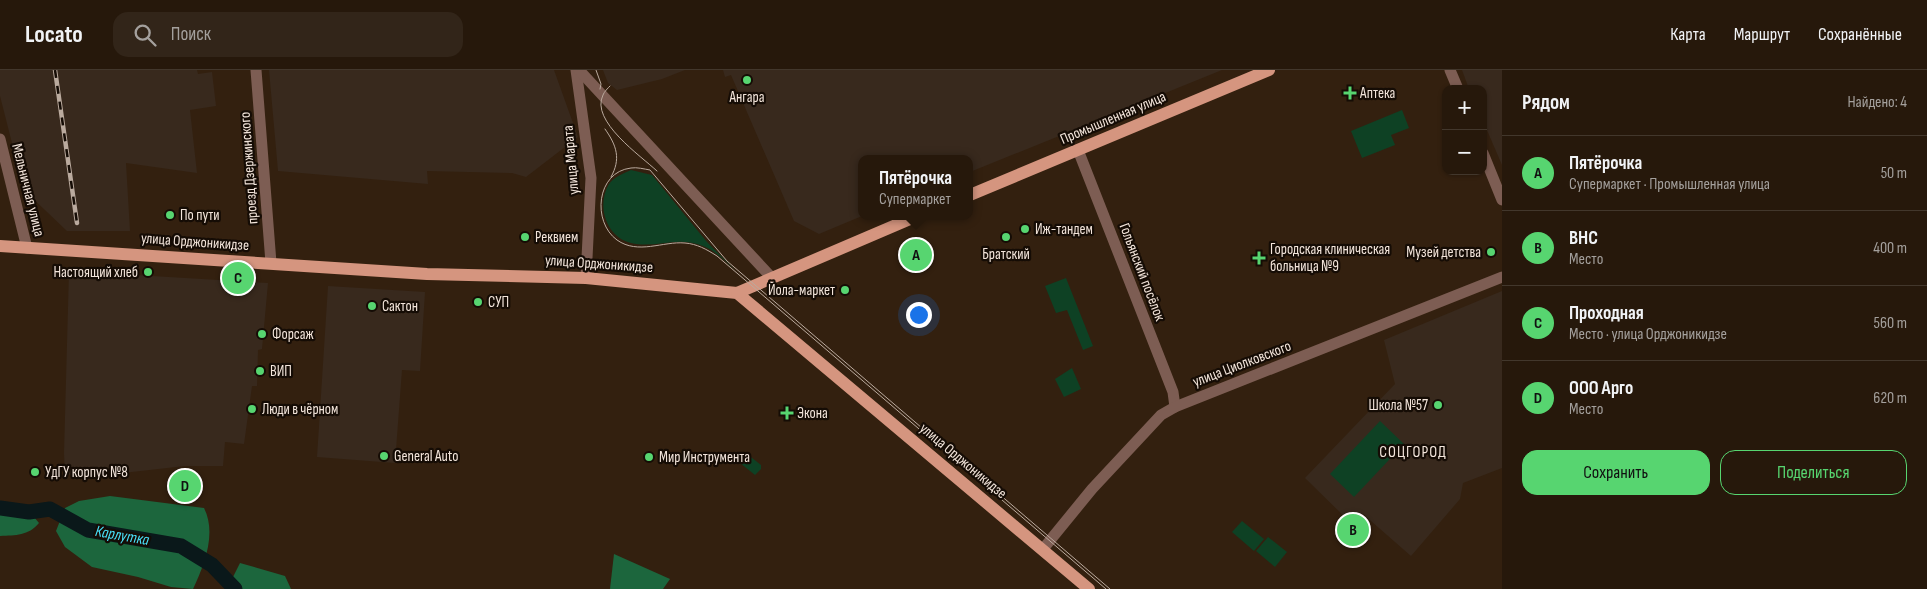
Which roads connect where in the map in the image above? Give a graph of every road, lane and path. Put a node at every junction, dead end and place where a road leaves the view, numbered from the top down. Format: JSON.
{"nodes":[{"id":1,"x":256,"y":70,"type":"edge"},
{"id":2,"x":577,"y":70,"type":"edge"},
{"id":3,"x":1269,"y":70,"type":"edge"},
{"id":4,"x":1450,"y":70,"type":"edge"},
{"id":5,"x":1456,"y":85,"type":"edge"},
{"id":6,"x":0,"y":139,"type":"edge"},
{"id":7,"x":1078,"y":150,"type":"junction"},
{"id":8,"x":1487,"y":163,"type":"edge"},
{"id":9,"x":973,"y":194,"type":"edge"},
{"id":10,"x":1502,"y":200,"type":"edge"},
{"id":11,"x":908,"y":220,"type":"edge"},
{"id":12,"x":0,"y":246,"type":"edge"},
{"id":13,"x":27,"y":248,"type":"junction"},
{"id":14,"x":271,"y":263,"type":"junction"},
{"id":15,"x":1502,"y":277,"type":"edge"},
{"id":16,"x":586,"y":278,"type":"junction"},
{"id":17,"x":772,"y":278,"type":"junction"},
{"id":18,"x":737,"y":293,"type":"junction"},
{"id":19,"x":1174,"y":406,"type":"junction"},
{"id":20,"x":1043,"y":550,"type":"junction"},
{"id":21,"x":1089,"y":589,"type":"edge"}],
"edges":[{"from":1,"to":14,"type":"street","name":"проезд Дзержинского"},
{"from":2,"to":16,"type":"street","name":"улица Марата"},
{"from":2,"to":17,"type":"street"},
{"from":3,"to":7,"type":"main road","name":"Промышленная улица"},
{"from":4,"to":5,"type":"street"},
{"from":6,"to":13,"type":"street","name":"Мельничная улица"},
{"from":7,"to":9,"type":"main road","name":"Промышленная улица"},
{"from":7,"to":19,"type":"street","name":"Гольянский посёлок"},
{"from":8,"to":10,"type":"street"},
{"from":11,"to":17,"type":"main road"},
{"from":12,"to":13,"type":"main road","name":"улица Орджоникидзе"},
{"from":13,"to":14,"type":"main road","name":"улица Орджоникидзе"},
{"from":14,"to":16,"type":"main road","name":"улица Орджоникидзе"},
{"from":15,"to":19,"type":"street","name":"улица Циолковского"},
{"from":16,"to":18,"type":"main road","name":"улица Орджоникидзе"},
{"from":17,"to":18,"type":"main road"},
{"from":18,"to":20,"type":"main road","name":"улица Орджоникидзе"},
{"from":19,"to":20,"type":"street","name":"улица Циолковского"},
{"from":20,"to":21,"type":"main road","name":"улица Орджоникидзе"}]}
